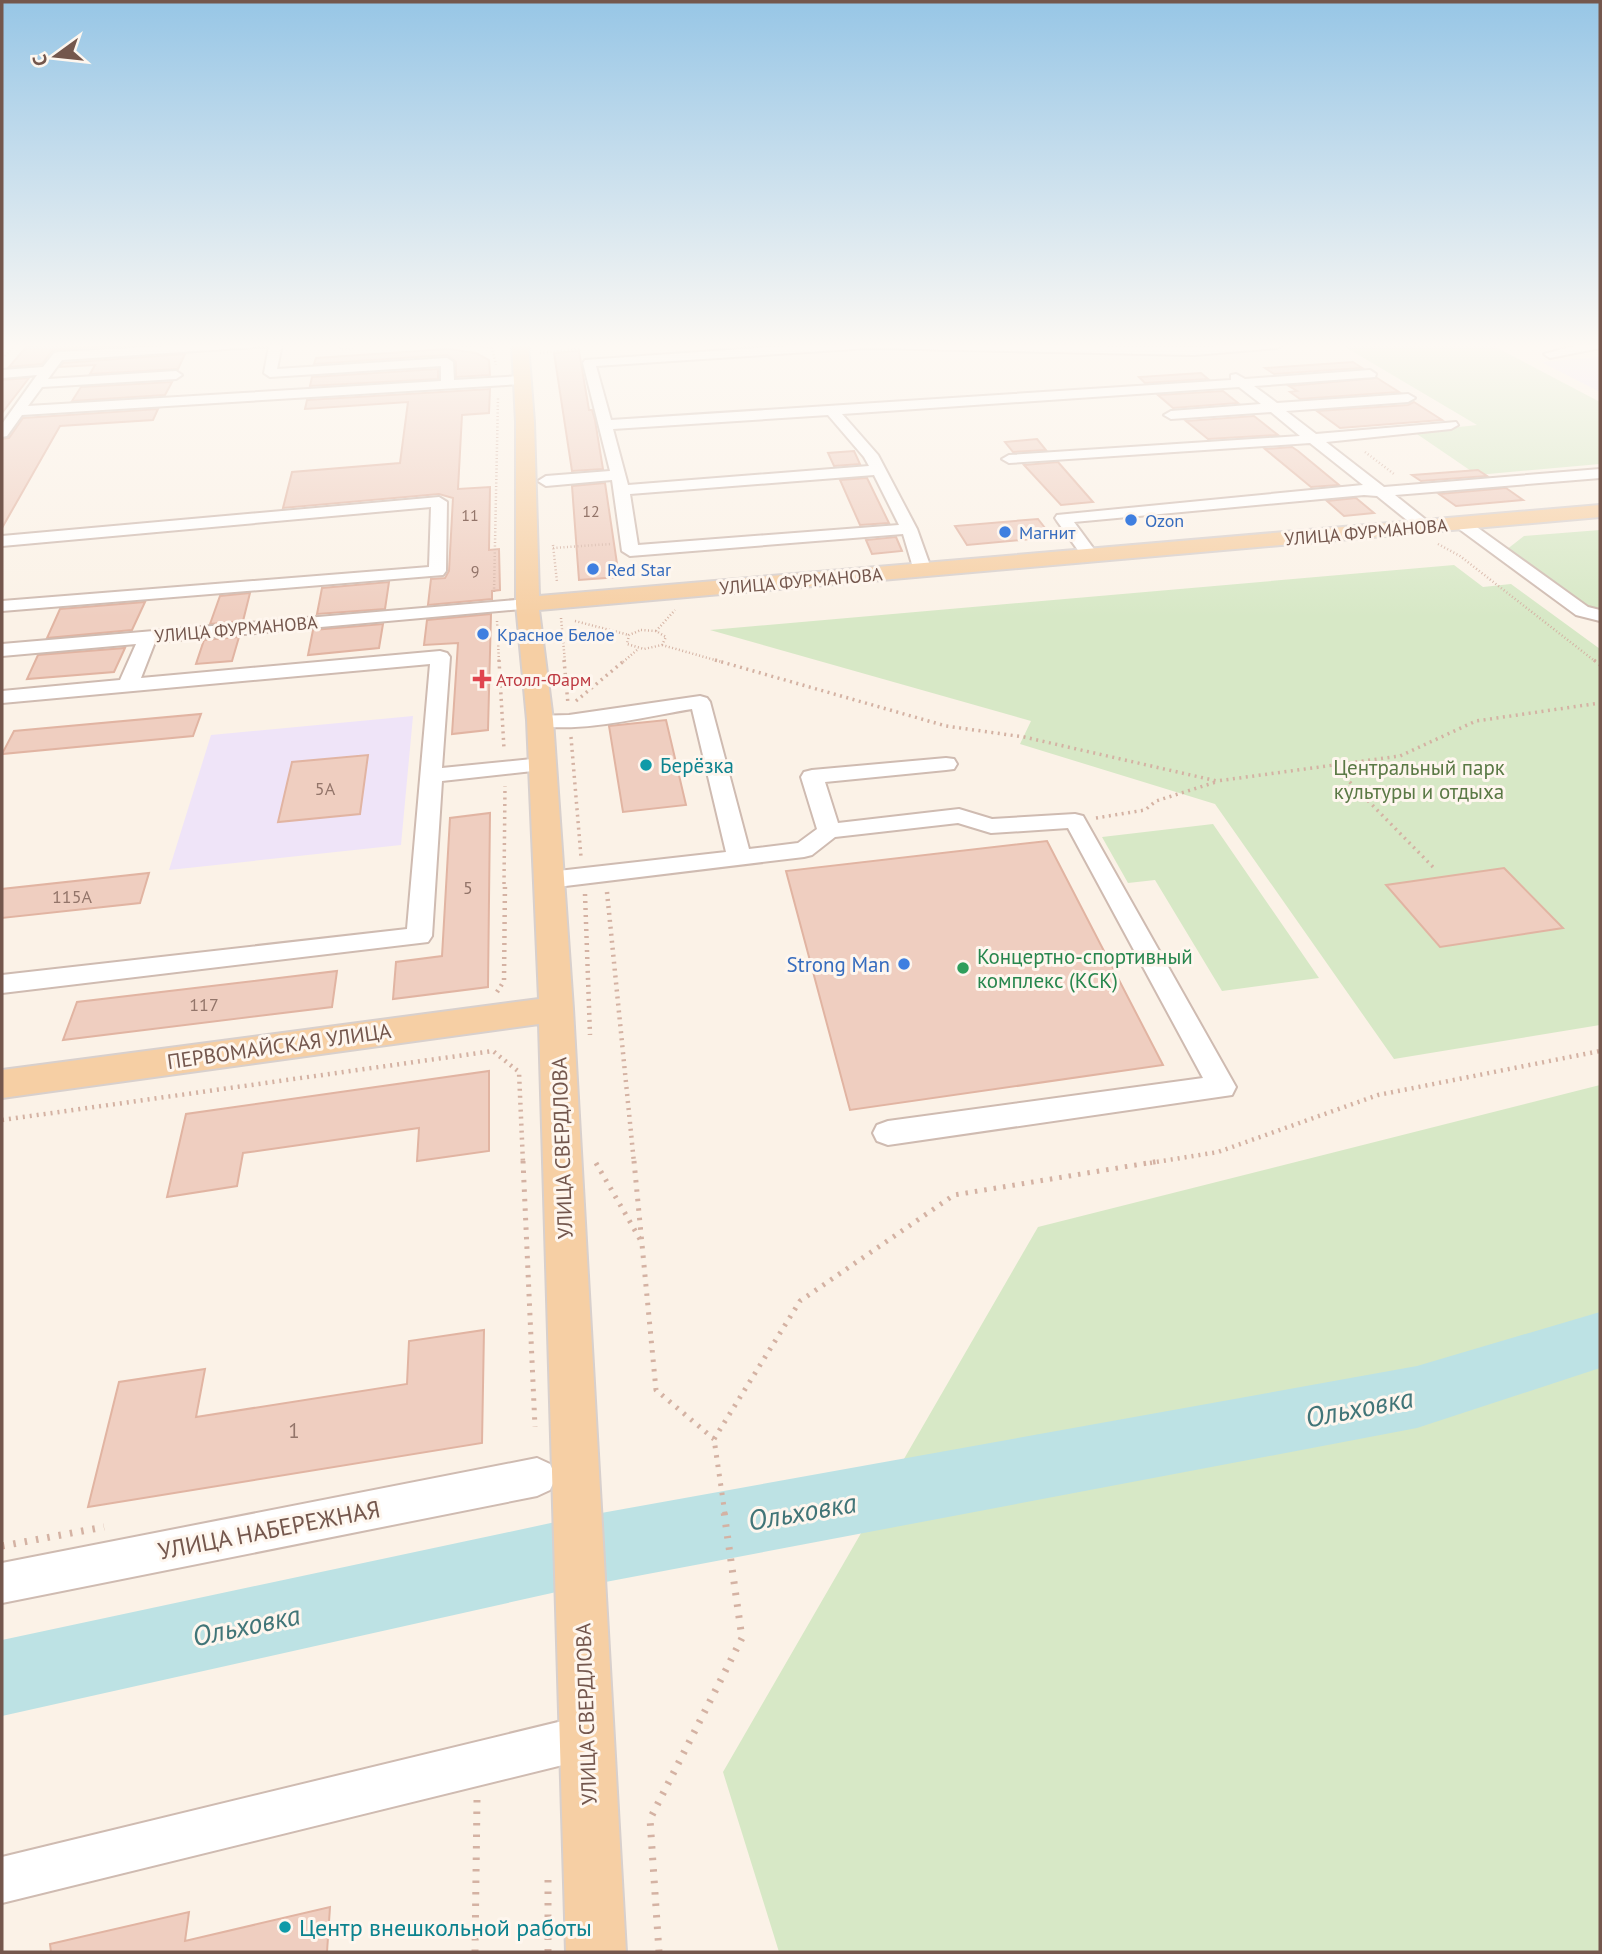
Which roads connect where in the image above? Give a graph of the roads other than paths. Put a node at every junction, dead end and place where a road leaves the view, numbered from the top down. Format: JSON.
{"nodes":[{"id":1,"x":526,"y":435,"type":"edge"},
{"id":2,"x":608,"y":435,"type":"edge"},
{"id":3,"x":853,"y":435,"type":"edge"},
{"id":4,"x":1307,"y":435,"type":"edge"},
{"id":5,"x":1341,"y":435,"type":"edge"},
{"id":6,"x":1310,"y":438,"type":"junction"},
{"id":7,"x":1009,"y":459,"type":"dead end"},
{"id":8,"x":879,"y":470,"type":"junction"},
{"id":9,"x":1600,"y":474,"type":"edge"},
{"id":10,"x":785,"y":477,"type":"junction"},
{"id":11,"x":546,"y":481,"type":"dead end"},
{"id":12,"x":620,"y":483,"type":"junction"},
{"id":13,"x":739,"y":492,"type":"dead end"},
{"id":14,"x":1379,"y":492,"type":"junction"},
{"id":15,"x":1600,"y":511,"type":"edge"},
{"id":16,"x":1461,"y":523,"type":"junction"},
{"id":17,"x":1424,"y":526,"type":"junction"},
{"id":18,"x":909,"y":529,"type":"junction"},
{"id":19,"x":2,"y":541,"type":"edge"},
{"id":20,"x":1091,"y":556,"type":"junction"},
{"id":21,"x":923,"y":571,"type":"junction"},
{"id":22,"x":527,"y":604,"type":"junction"},
{"id":23,"x":2,"y":606,"type":"edge"},
{"id":24,"x":1600,"y":616,"type":"edge"},
{"id":25,"x":148,"y":637,"type":"junction"},
{"id":26,"x":2,"y":650,"type":"edge"},
{"id":27,"x":128,"y":685,"type":"junction"},
{"id":28,"x":2,"y":696,"type":"edge"},
{"id":29,"x":555,"y":721,"type":"junction"},
{"id":30,"x":542,"y":764,"type":"junction"},
{"id":31,"x":946,"y":764,"type":"dead end"},
{"id":32,"x":431,"y":776,"type":"junction"},
{"id":33,"x":829,"y":831,"type":"junction"},
{"id":34,"x":739,"y":857,"type":"junction"},
{"id":35,"x":549,"y":880,"type":"junction"},
{"id":36,"x":2,"y":985,"type":"edge"},
{"id":37,"x":556,"y":1009,"type":"junction"},
{"id":38,"x":2,"y":1084,"type":"edge"},
{"id":39,"x":888,"y":1133,"type":"dead end"},
{"id":40,"x":556,"y":1474,"type":"junction"},
{"id":41,"x":2,"y":1583,"type":"edge"},
{"id":42,"x":583,"y":1637,"type":"joint"},
{"id":43,"x":587,"y":1737,"type":"junction"},
{"id":44,"x":2,"y":1880,"type":"edge"},
{"id":45,"x":596,"y":1952,"type":"edge"}],
"edges":[{"from":1,"to":22,"type":"main road","name":"УЛИЦА СВЕРДЛОВА"},
{"from":2,"to":12,"type":"street"},
{"from":3,"to":8,"type":"street"},
{"from":4,"to":6,"type":"street"},
{"from":5,"to":6,"type":"street"},
{"from":6,"to":7,"type":"street"},
{"from":6,"to":14,"type":"street"},
{"from":8,"to":10,"type":"street"},
{"from":8,"to":18,"type":"street"},
{"from":9,"to":14,"type":"street"},
{"from":10,"to":12,"type":"street"},
{"from":10,"to":13,"type":"street"},
{"from":11,"to":12,"type":"street"},
{"from":12,"to":18,"type":"street"},
{"from":14,"to":17,"type":"street"},
{"from":14,"to":20,"type":"street"},
{"from":15,"to":16,"type":"main road","name":"УЛИЦА ФУРМАНОВА"},
{"from":16,"to":17,"type":"main road","name":"УЛИЦА ФУРМАНОВА"},
{"from":16,"to":24,"type":"street"},
{"from":17,"to":20,"type":"main road","name":"УЛИЦА ФУРМАНОВА"},
{"from":18,"to":21,"type":"street"},
{"from":19,"to":23,"type":"street"},
{"from":20,"to":21,"type":"main road","name":"УЛИЦА ФУРМАНОВА"},
{"from":21,"to":22,"type":"main road","name":"УЛИЦА ФУРМАНОВА"},
{"from":22,"to":25,"type":"street","name":"УЛИЦА ФУРМАНОВА"},
{"from":22,"to":29,"type":"main road","name":"УЛИЦА СВЕРДЛОВА"},
{"from":25,"to":26,"type":"street","name":"УЛИЦА ФУРМАНОВА"},
{"from":25,"to":27,"type":"street"},
{"from":27,"to":28,"type":"street"},
{"from":27,"to":32,"type":"street"},
{"from":29,"to":30,"type":"main road","name":"УЛИЦА СВЕРДЛОВА"},
{"from":29,"to":34,"type":"street"},
{"from":30,"to":32,"type":"street"},
{"from":30,"to":35,"type":"main road","name":"УЛИЦА СВЕРДЛОВА"},
{"from":31,"to":33,"type":"street"},
{"from":32,"to":36,"type":"street"},
{"from":33,"to":34,"type":"street"},
{"from":33,"to":39,"type":"street"},
{"from":34,"to":35,"type":"street"},
{"from":35,"to":37,"type":"main road","name":"УЛИЦА СВЕРДЛОВА"},
{"from":37,"to":38,"type":"main road","name":"ПЕРВОМАЙСКАЯ УЛИЦА"},
{"from":37,"to":40,"type":"main road","name":"УЛИЦА СВЕРДЛОВА"},
{"from":40,"to":41,"type":"street","name":"УЛИЦА НАБЕРЕЖНАЯ"},
{"from":40,"to":42,"type":"main road","name":"УЛИЦА СВЕРДЛОВА"},
{"from":42,"to":43,"type":"main road","name":"УЛИЦА СВЕРДЛОВА"},
{"from":43,"to":44,"type":"lane"},
{"from":43,"to":45,"type":"main road","name":"УЛИЦА СВЕРДЛОВА"}]}
